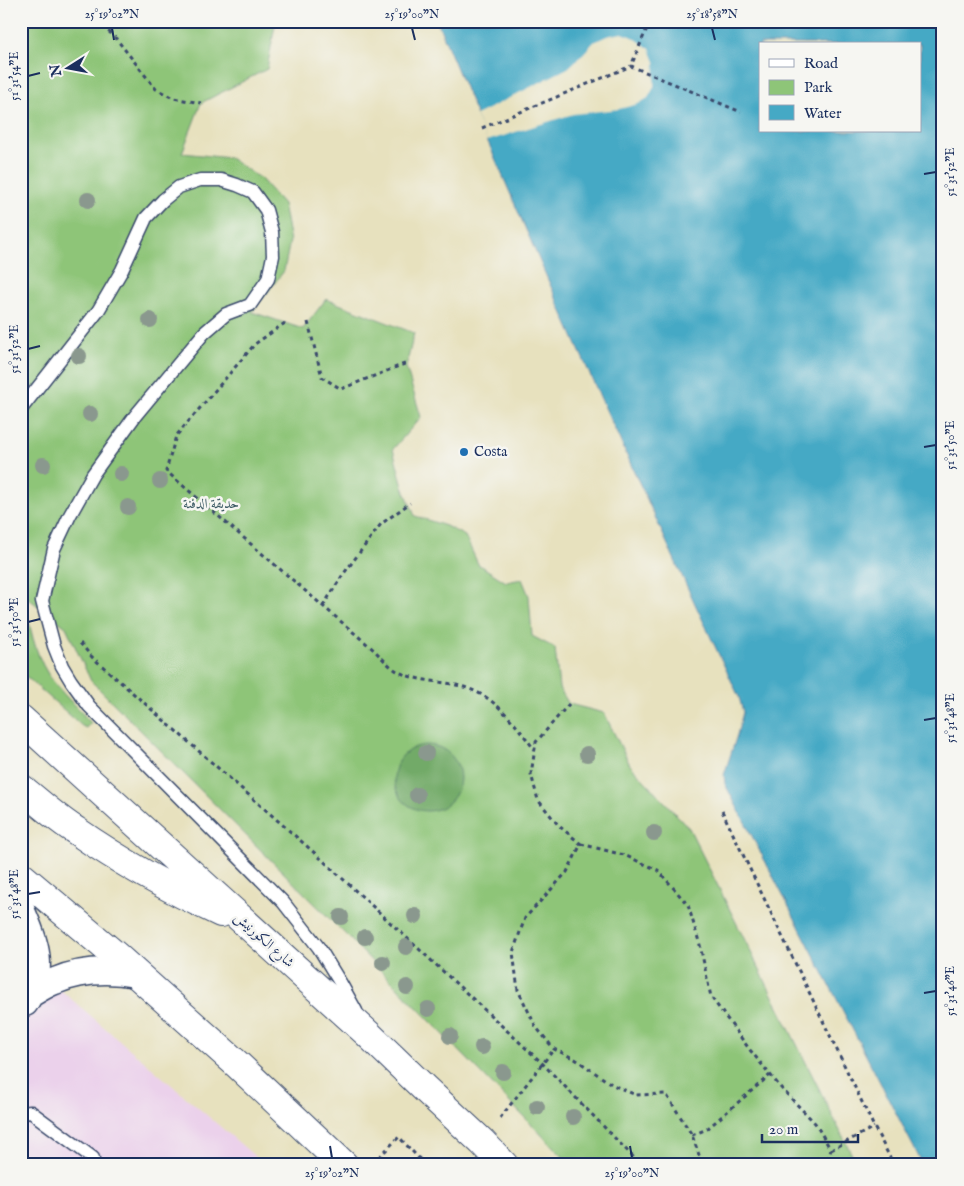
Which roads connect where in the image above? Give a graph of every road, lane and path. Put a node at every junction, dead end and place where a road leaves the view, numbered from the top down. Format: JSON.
{"nodes":[{"id":1,"x":96,"y":21,"type":"edge"},
{"id":2,"x":650,"y":21,"type":"edge"},
{"id":3,"x":631,"y":66,"type":"junction"},
{"id":4,"x":201,"y":103,"type":"dead end"},
{"id":5,"x":741,"y":112,"type":"dead end"},
{"id":6,"x":482,"y":128,"type":"dead end"},
{"id":7,"x":308,"y":322,"type":"dead end"},
{"id":8,"x":285,"y":323,"type":"dead end"},
{"id":9,"x":407,"y":364,"type":"dead end"},
{"id":10,"x":21,"y":409,"type":"edge"},
{"id":11,"x":410,"y":503,"type":"dead end"},
{"id":12,"x":323,"y":606,"type":"junction"},
{"id":13,"x":80,"y":643,"type":"dead end"},
{"id":14,"x":568,"y":704,"type":"dead end"},
{"id":15,"x":21,"y":719,"type":"edge"},
{"id":16,"x":534,"y":749,"type":"junction"},
{"id":17,"x":21,"y":788,"type":"edge"},
{"id":18,"x":722,"y":811,"type":"dead end"},
{"id":19,"x":580,"y":844,"type":"junction"},
{"id":20,"x":21,"y":876,"type":"edge"},
{"id":21,"x":21,"y":909,"type":"edge"},
{"id":22,"x":249,"y":927,"type":"junction"},
{"id":23,"x":136,"y":974,"type":"junction"},
{"id":24,"x":26,"y":1001,"type":"edge"},
{"id":25,"x":368,"y":1034,"type":"junction"},
{"id":26,"x":554,"y":1049,"type":"junction"},
{"id":27,"x":543,"y":1064,"type":"junction"},
{"id":28,"x":770,"y":1075,"type":"junction"},
{"id":29,"x":21,"y":1113,"type":"edge"},
{"id":30,"x":874,"y":1127,"type":"junction"},
{"id":31,"x":692,"y":1136,"type":"junction"},
{"id":32,"x":482,"y":1142,"type":"junction"},
{"id":33,"x":831,"y":1150,"type":"junction"},
{"id":34,"x":92,"y":1158,"type":"dead end"},
{"id":35,"x":344,"y":1165,"type":"edge"},
{"id":36,"x":371,"y":1165,"type":"edge"},
{"id":37,"x":425,"y":1165,"type":"edge"},
{"id":38,"x":504,"y":1165,"type":"edge"},
{"id":39,"x":641,"y":1165,"type":"edge"},
{"id":40,"x":706,"y":1165,"type":"edge"},
{"id":41,"x":825,"y":1165,"type":"edge"},
{"id":42,"x":894,"y":1165,"type":"edge"}],
"edges":[{"from":1,"to":4,"type":"path"},
{"from":2,"to":3,"type":"path"},
{"from":3,"to":5,"type":"path"},
{"from":3,"to":6,"type":"path"},
{"from":7,"to":9,"type":"path"},
{"from":8,"to":12,"type":"path"},
{"from":10,"to":25,"type":"lane"},
{"from":11,"to":12,"type":"path"},
{"from":12,"to":16,"type":"path"},
{"from":13,"to":27,"type":"path"},
{"from":14,"to":16,"type":"path"},
{"from":15,"to":22,"type":"main road","name":"شارع الكورنيش"},
{"from":16,"to":19,"type":"path"},
{"from":17,"to":22,"type":"main road"},
{"from":18,"to":30,"type":"path"},
{"from":19,"to":26,"type":"path"},
{"from":19,"to":28,"type":"path"},
{"from":20,"to":23,"type":"main road"},
{"from":21,"to":24,"type":"street"},
{"from":22,"to":25,"type":"main road","name":"شارع الكورنيش"},
{"from":23,"to":24,"type":"street"},
{"from":23,"to":35,"type":"main road"},
{"from":25,"to":32,"type":"main road","name":"شارع الكورنيش"},
{"from":26,"to":27,"type":"path"},
{"from":26,"to":31,"type":"path"},
{"from":27,"to":32,"type":"path"},
{"from":27,"to":39,"type":"path"},
{"from":28,"to":31,"type":"path"},
{"from":28,"to":33,"type":"path"},
{"from":29,"to":34,"type":"lane"},
{"from":30,"to":33,"type":"path"},
{"from":30,"to":42,"type":"path"},
{"from":31,"to":40,"type":"path"},
{"from":32,"to":38,"type":"main road","name":"شارع الكورنيش"},
{"from":33,"to":41,"type":"path"},
{"from":36,"to":37,"type":"path"}]}
